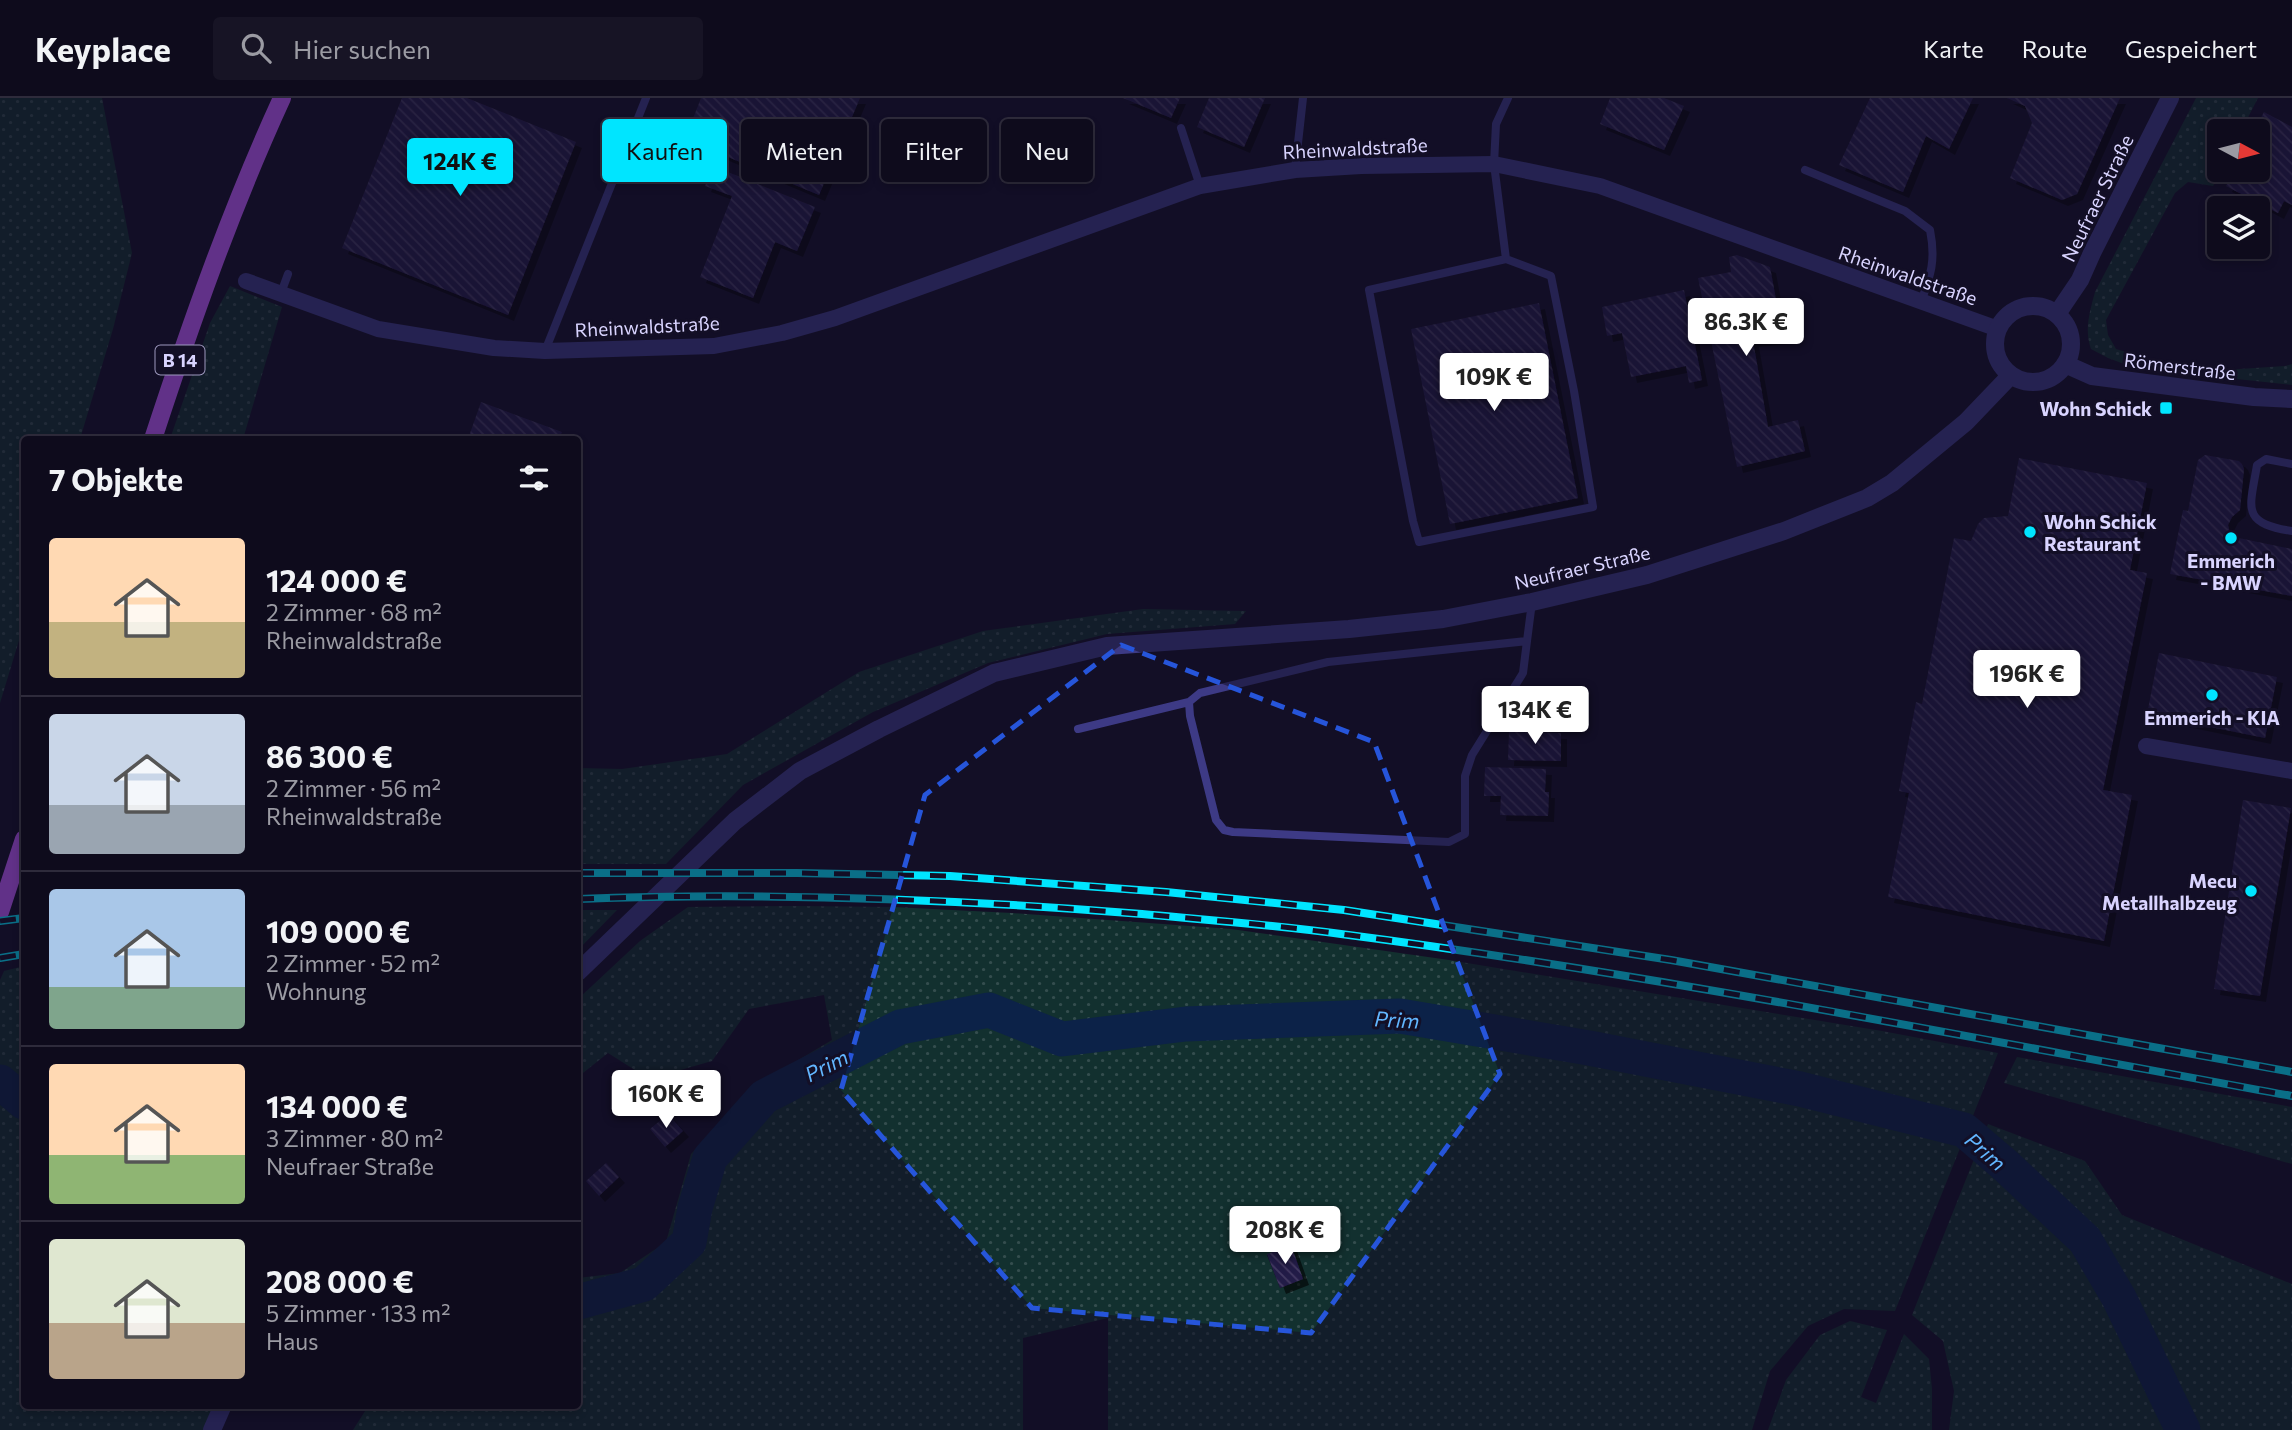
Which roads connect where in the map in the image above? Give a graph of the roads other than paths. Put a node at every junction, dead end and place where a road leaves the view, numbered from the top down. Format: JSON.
{"nodes":[{"id":1,"x":282,"y":98,"type":"edge"},
{"id":2,"x":646,"y":98,"type":"edge"},
{"id":3,"x":1303,"y":98,"type":"edge"},
{"id":4,"x":1508,"y":98,"type":"edge"},
{"id":5,"x":2170,"y":98,"type":"edge"},
{"id":6,"x":1181,"y":128,"type":"dead end"},
{"id":7,"x":1494,"y":164,"type":"junction"},
{"id":8,"x":1295,"y":170,"type":"junction"},
{"id":9,"x":1805,"y":170,"type":"dead end"},
{"id":10,"x":1200,"y":186,"type":"junction"},
{"id":11,"x":1506,"y":259,"type":"junction"},
{"id":12,"x":288,"y":274,"type":"dead end"},
{"id":13,"x":246,"y":281,"type":"dead end"},
{"id":14,"x":281,"y":293,"type":"junction"},
{"id":15,"x":1921,"y":302,"type":"junction"},
{"id":16,"x":2056,"y":314,"type":"junction"},
{"id":17,"x":1998,"y":329,"type":"junction"},
{"id":18,"x":545,"y":351,"type":"junction"},
{"id":19,"x":2065,"y":364,"type":"junction"},
{"id":20,"x":2011,"y":374,"type":"junction"},
{"id":21,"x":2292,"y":400,"type":"edge"},
{"id":22,"x":154,"y":436,"type":"edge"},
{"id":23,"x":2292,"y":464,"type":"edge"},
{"id":24,"x":2292,"y":531,"type":"edge"},
{"id":25,"x":1532,"y":602,"type":"junction"},
{"id":26,"x":1527,"y":640,"type":"junction"},
{"id":27,"x":1189,"y":702,"type":"junction"},
{"id":28,"x":1079,"y":729,"type":"dead end"},
{"id":29,"x":2146,"y":746,"type":"dead end"},
{"id":30,"x":2292,"y":771,"type":"edge"},
{"id":31,"x":21,"y":849,"type":"edge"},
{"id":32,"x":0,"y":912,"type":"edge"},
{"id":33,"x":581,"y":969,"type":"edge"},
{"id":34,"x":221,"y":1409,"type":"edge"},
{"id":35,"x":212,"y":1430,"type":"edge"}],
"edges":[{"from":1,"to":22,"type":"main road","number":"B 14"},
{"from":2,"to":18,"type":"lane","name":"Rheinwaldstraße"},
{"from":3,"to":8,"type":"lane"},
{"from":4,"to":7,"type":"lane"},
{"from":5,"to":16,"type":"street","name":"Neufraer Straße"},
{"from":6,"to":10,"type":"lane"},
{"from":7,"to":8,"type":"street","name":"Rheinwaldstraße"},
{"from":7,"to":11,"type":"lane"},
{"from":7,"to":15,"type":"street","name":"Rheinwaldstraße"},
{"from":8,"to":10,"type":"street","name":"Rheinwaldstraße"},
{"from":9,"to":15,"type":"lane"},
{"from":10,"to":18,"type":"street","name":"Rheinwaldstraße"},
{"from":11,"to":11,"type":"lane"},
{"from":12,"to":14,"type":"lane"},
{"from":13,"to":14,"type":"street","name":"Rheinwaldstraße"},
{"from":14,"to":18,"type":"street","name":"Rheinwaldstraße"},
{"from":15,"to":17,"type":"street","name":"Rheinwaldstraße"},
{"from":16,"to":17,"type":"street"},
{"from":16,"to":19,"type":"street"},
{"from":17,"to":20,"type":"street"},
{"from":19,"to":20,"type":"street"},
{"from":19,"to":21,"type":"street","name":"Römerstraße"},
{"from":20,"to":25,"type":"street","name":"Neufraer Straße"},
{"from":23,"to":24,"type":"lane"},
{"from":25,"to":26,"type":"lane"},
{"from":25,"to":33,"type":"street","name":"Neufraer Straße"},
{"from":26,"to":27,"type":"lane"},
{"from":26,"to":27,"type":"lane"},
{"from":27,"to":28,"type":"lane"},
{"from":29,"to":30,"type":"street"},
{"from":31,"to":32,"type":"main road"},
{"from":34,"to":35,"type":"street"}]}
